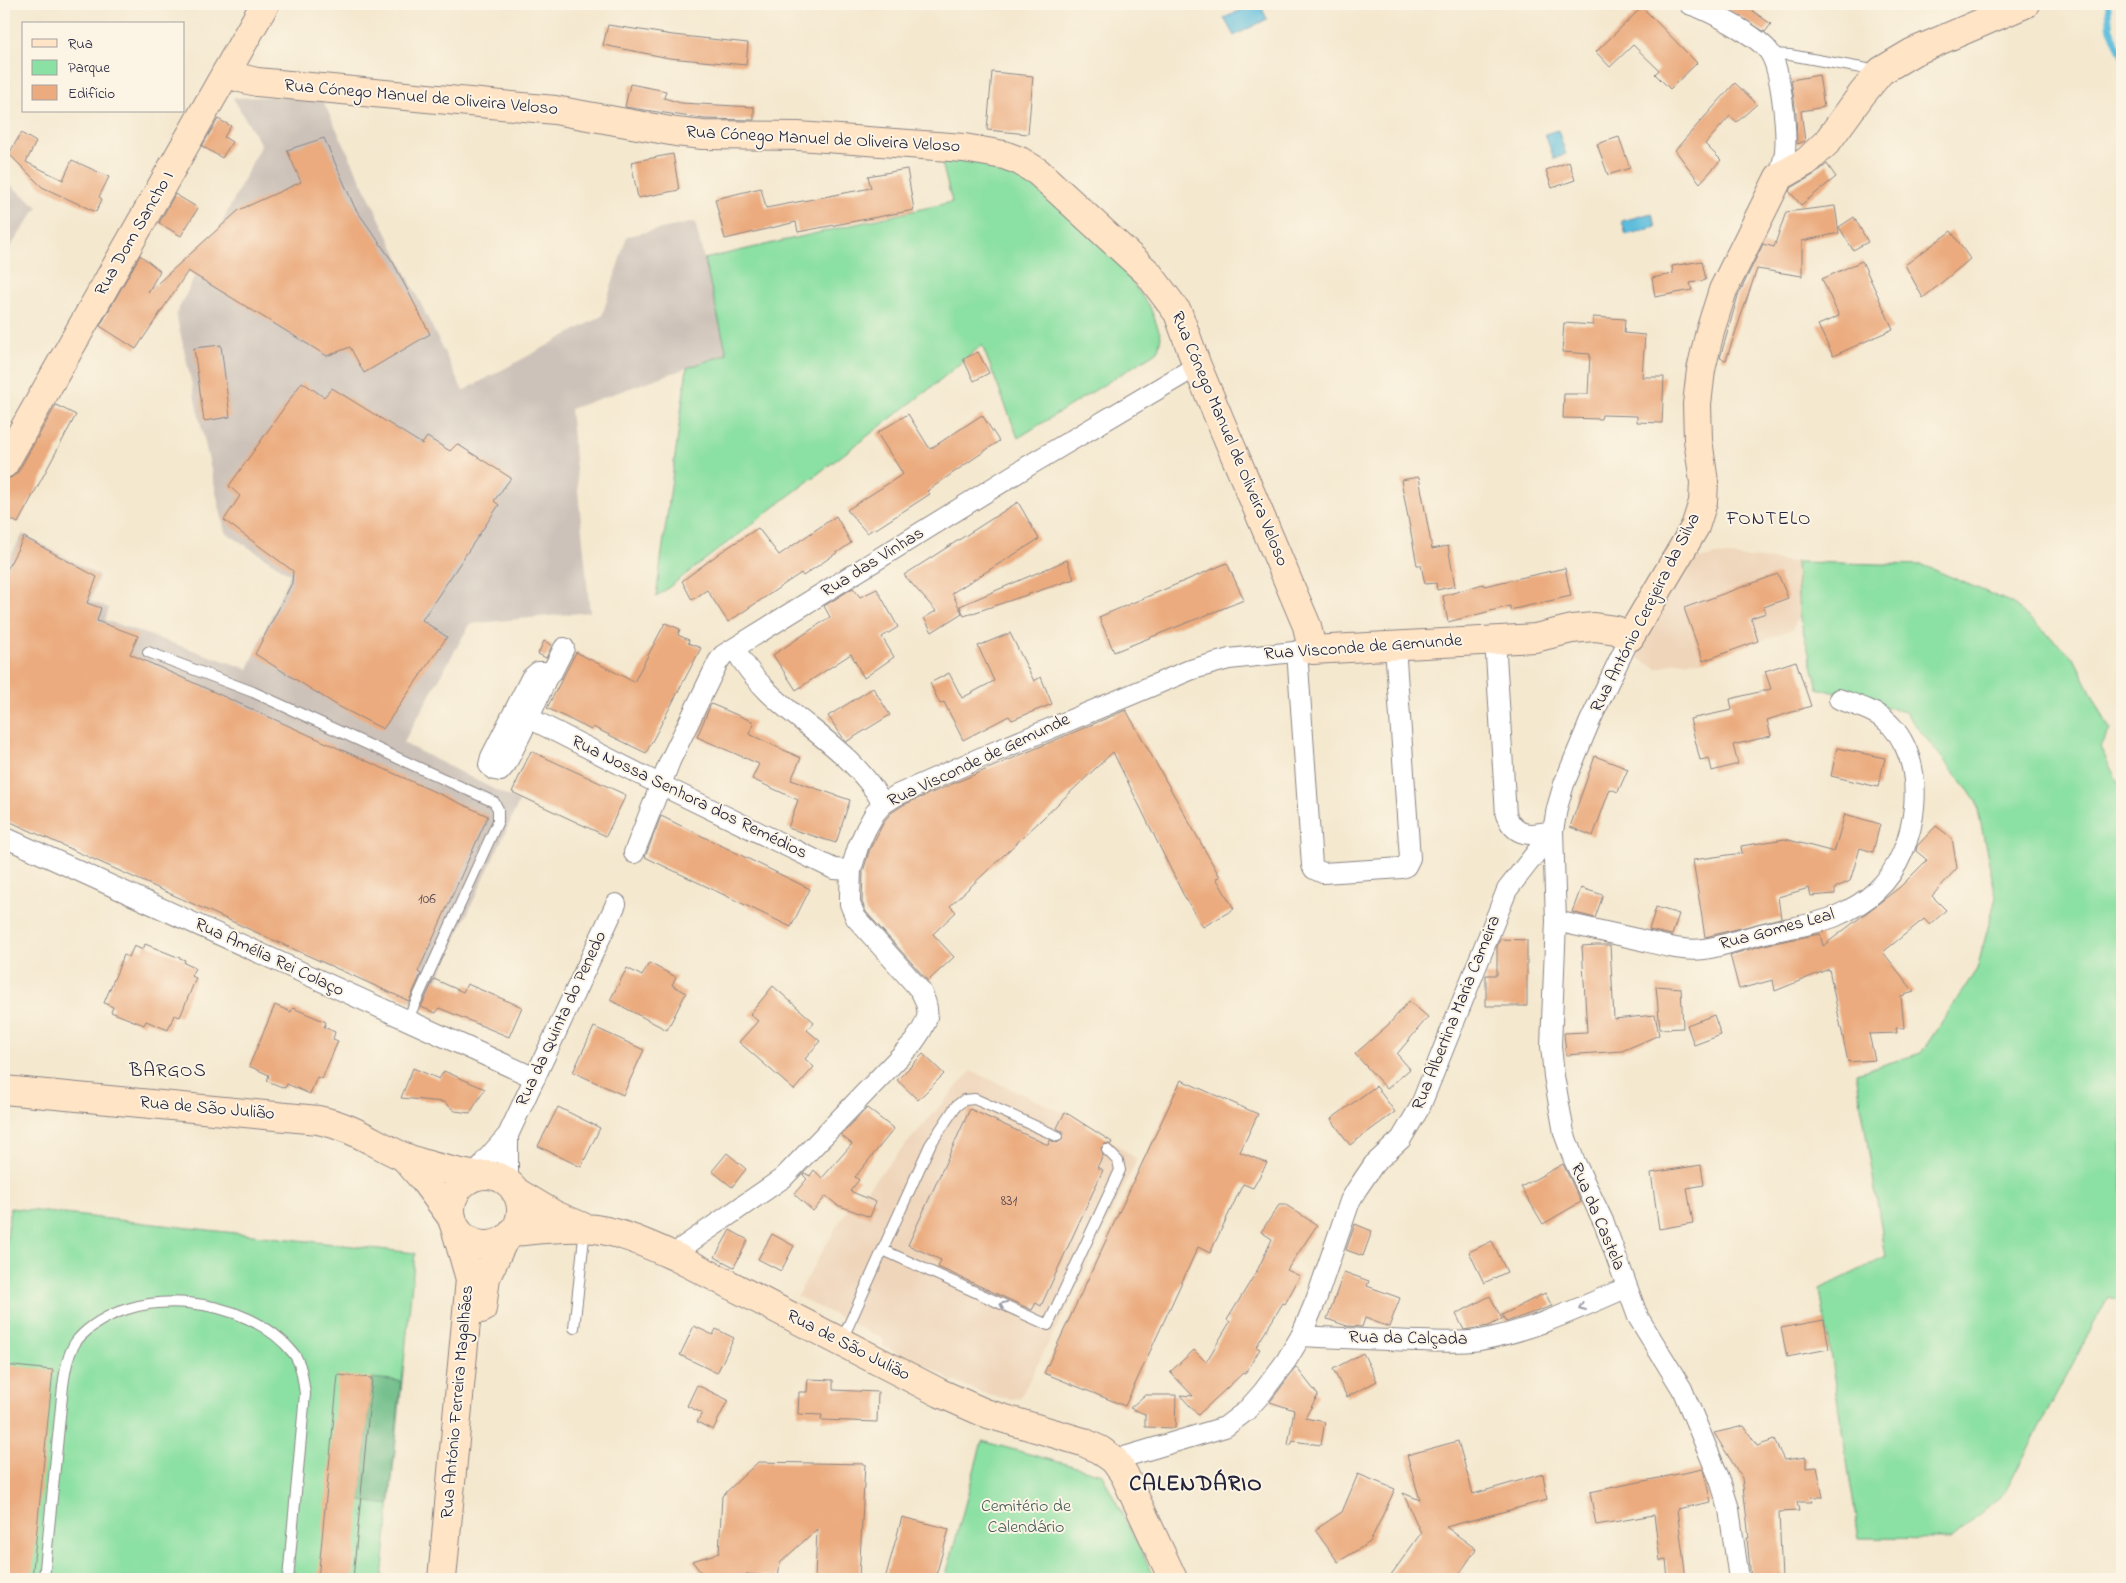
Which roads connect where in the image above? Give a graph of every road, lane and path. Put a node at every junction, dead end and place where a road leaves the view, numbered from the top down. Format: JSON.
{"nodes":[{"id":1,"x":265,"y":4,"type":"edge"},
{"id":2,"x":1689,"y":4,"type":"edge"},
{"id":3,"x":2025,"y":4,"type":"edge"},
{"id":4,"x":1771,"y":54,"type":"junction"},
{"id":5,"x":1882,"y":71,"type":"junction"},
{"id":6,"x":226,"y":72,"type":"junction"},
{"id":7,"x":1779,"y":177,"type":"junction"},
{"id":8,"x":1197,"y":366,"type":"junction"},
{"id":9,"x":4,"y":464,"type":"edge"},
{"id":10,"x":1630,"y":637,"type":"junction"},
{"id":11,"x":1495,"y":639,"type":"junction"},
{"id":12,"x":1395,"y":646,"type":"junction"},
{"id":13,"x":564,"y":648,"type":"dead end"},
{"id":14,"x":735,"y":649,"type":"junction"},
{"id":15,"x":1305,"y":651,"type":"junction"},
{"id":16,"x":148,"y":652,"type":"dead end"},
{"id":17,"x":547,"y":677,"type":"junction"},
{"id":18,"x":1839,"y":699,"type":"dead end"},
{"id":19,"x":529,"y":718,"type":"junction"},
{"id":20,"x":661,"y":785,"type":"junction"},
{"id":21,"x":883,"y":804,"type":"junction"},
{"id":22,"x":1554,"y":831,"type":"junction"},
{"id":23,"x":4,"y":837,"type":"edge"},
{"id":24,"x":634,"y":853,"type":"dead end"},
{"id":25,"x":851,"y":870,"type":"junction"},
{"id":26,"x":616,"y":904,"type":"dead end"},
{"id":27,"x":1556,"y":921,"type":"junction"},
{"id":28,"x":407,"y":1021,"type":"junction"},
{"id":29,"x":535,"y":1078,"type":"junction"},
{"id":30,"x":4,"y":1090,"type":"edge"},
{"id":31,"x":508,"y":1134,"type":"junction"},
{"id":32,"x":1057,"y":1136,"type":"dead end"},
{"id":33,"x":1107,"y":1150,"type":"dead end"},
{"id":34,"x":403,"y":1156,"type":"junction"},
{"id":35,"x":476,"y":1176,"type":"junction"},
{"id":36,"x":512,"y":1186,"type":"junction"},
{"id":37,"x":454,"y":1222,"type":"junction"},
{"id":38,"x":585,"y":1228,"type":"junction"},
{"id":39,"x":508,"y":1236,"type":"junction"},
{"id":40,"x":883,"y":1250,"type":"junction"},
{"id":41,"x":676,"y":1257,"type":"junction"},
{"id":42,"x":1626,"y":1288,"type":"junction"},
{"id":43,"x":574,"y":1328,"type":"dead end"},
{"id":44,"x":1301,"y":1336,"type":"junction"},
{"id":45,"x":841,"y":1343,"type":"junction"},
{"id":46,"x":1114,"y":1460,"type":"junction"},
{"id":47,"x":44,"y":1579,"type":"edge"},
{"id":48,"x":288,"y":1579,"type":"edge"},
{"id":49,"x":442,"y":1579,"type":"edge"},
{"id":50,"x":456,"y":1579,"type":"edge"},
{"id":51,"x":1173,"y":1579,"type":"edge"},
{"id":52,"x":1739,"y":1579,"type":"edge"}],
"edges":[{"from":1,"to":6,"type":"street","name":"Rua Dom Sancho I"},
{"from":2,"to":4,"type":"street"},
{"from":3,"to":5,"type":"street"},
{"from":4,"to":5,"type":"lane"},
{"from":4,"to":7,"type":"street","name":"Rua António Cerejeira da Silva"},
{"from":5,"to":7,"type":"street"},
{"from":6,"to":8,"type":"street","name":"Rua Cónego Manuel de Oliveira Veloso"},
{"from":6,"to":9,"type":"street","name":"Rua Dom Sancho I"},
{"from":7,"to":10,"type":"street","name":"Rua António Cerejeira da Silva"},
{"from":8,"to":14,"type":"street","name":"Rua das Vinhas"},
{"from":8,"to":15,"type":"street","name":"Rua Cónego Manuel de Oliveira Veloso"},
{"from":10,"to":11,"type":"street","name":"Rua Visconde de Gemunde"},
{"from":10,"to":22,"type":"street","name":"Rua António Cerejeira da Silva"},
{"from":11,"to":12,"type":"street","name":"Rua Visconde de Gemunde"},
{"from":11,"to":22,"type":"street"},
{"from":12,"to":15,"type":"street","name":"Rua Visconde de Gemunde"},
{"from":12,"to":15,"type":"street"},
{"from":13,"to":17,"type":"street"},
{"from":14,"to":20,"type":"street","name":"Rua das Vinhas"},
{"from":14,"to":21,"type":"street"},
{"from":15,"to":21,"type":"street","name":"Rua Visconde de Gemunde"},
{"from":16,"to":28,"type":"lane"},
{"from":17,"to":19,"type":"street"},
{"from":17,"to":19,"type":"street"},
{"from":18,"to":27,"type":"street","name":"Rua Gomes Leal"},
{"from":19,"to":20,"type":"street","name":"Rua Nossa Senhora dos Remédios"},
{"from":20,"to":24,"type":"street","name":"Rua das Vinhas"},
{"from":20,"to":25,"type":"street","name":"Rua Nossa Senhora dos Remédios"},
{"from":21,"to":25,"type":"street","name":"Rua Visconde de Gemunde"},
{"from":22,"to":27,"type":"street","name":"Rua da Castela"},
{"from":22,"to":44,"type":"street","name":"Rua Albertina Maria Cameira"},
{"from":23,"to":28,"type":"street","name":"Rua Amélia Rei Colaço"},
{"from":25,"to":41,"type":"street","name":"Rua Visconde de Gemunde"},
{"from":26,"to":29,"type":"street","name":"Rua da Quinta do Penedo"},
{"from":27,"to":42,"type":"street","name":"Rua da Castela"},
{"from":28,"to":29,"type":"street","name":"Rua Amélia Rei Colaço"},
{"from":29,"to":31,"type":"street","name":"Rua da Quinta do Penedo"},
{"from":30,"to":34,"type":"street","name":"Rua de São Julião"},
{"from":31,"to":35,"type":"street","name":"Rua da Quinta do Penedo"},
{"from":31,"to":36,"type":"street","name":"Rua da Quinta do Penedo"},
{"from":32,"to":40,"type":"lane"},
{"from":33,"to":40,"type":"lane","one_way":true},
{"from":34,"to":35,"type":"street","name":"Rua de São Julião"},
{"from":34,"to":37,"type":"street","name":"Rua de São Julião"},
{"from":35,"to":36,"type":"street"},
{"from":35,"to":37,"type":"street"},
{"from":36,"to":38,"type":"street","name":"Rua de São Julião"},
{"from":36,"to":39,"type":"street"},
{"from":37,"to":39,"type":"street"},
{"from":37,"to":49,"type":"street","name":"Rua António Ferreira Magalhães"},
{"from":38,"to":39,"type":"street","name":"Rua de São Julião"},
{"from":38,"to":41,"type":"street","name":"Rua de São Julião"},
{"from":38,"to":43,"type":"lane"},
{"from":39,"to":50,"type":"street","name":"Rua António Ferreira Magalhães"},
{"from":40,"to":45,"type":"lane"},
{"from":41,"to":45,"type":"street","name":"Rua de São Julião"},
{"from":42,"to":44,"type":"street","name":"Rua da Calçada","one_way":true},
{"from":42,"to":52,"type":"street","name":"Rua da Castela"},
{"from":44,"to":46,"type":"street","name":"Rua Albertina Maria Cameira"},
{"from":45,"to":46,"type":"street","name":"Rua de São Julião"},
{"from":46,"to":51,"type":"street"},
{"from":47,"to":48,"type":"lane"}]}
